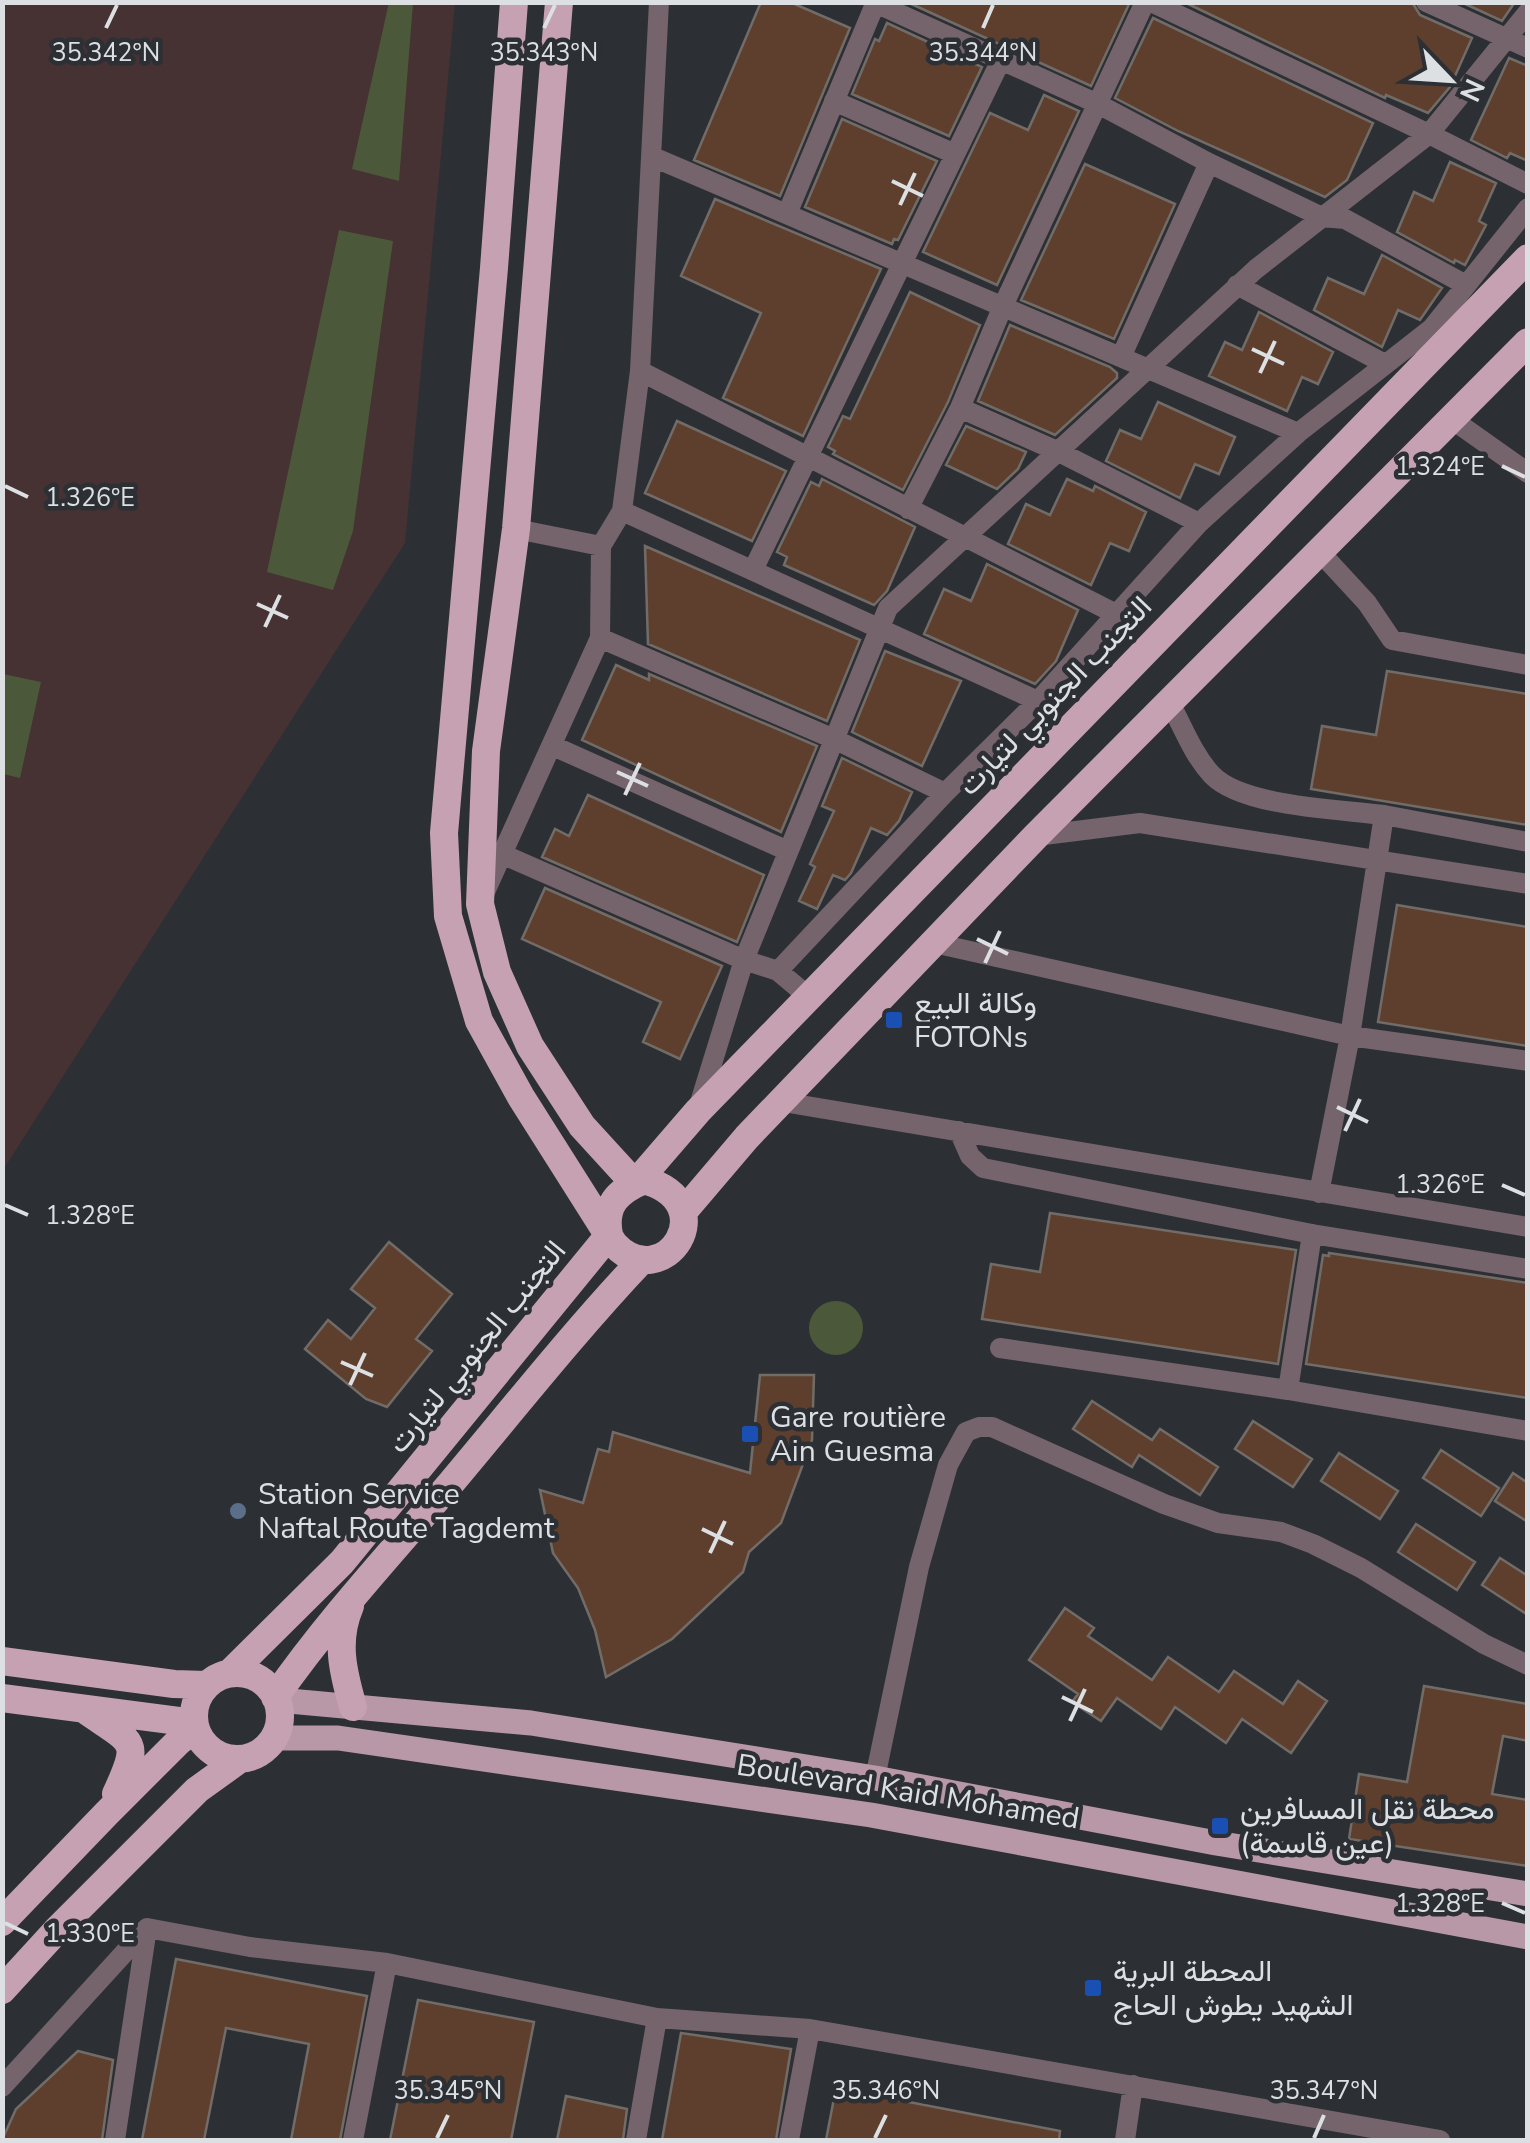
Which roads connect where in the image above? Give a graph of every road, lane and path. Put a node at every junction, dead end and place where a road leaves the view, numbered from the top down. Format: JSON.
{"nodes":[{"id":1,"x":514,"y":2,"type":"edge"},
{"id":2,"x":559,"y":2,"type":"edge"},
{"id":3,"x":659,"y":2,"type":"edge"},
{"id":4,"x":1148,"y":2,"type":"edge"},
{"id":5,"x":1426,"y":2,"type":"edge"},
{"id":6,"x":875,"y":3,"type":"edge"},
{"id":7,"x":1528,"y":12,"type":"edge"},
{"id":8,"x":1506,"y":38,"type":"junction"},
{"id":9,"x":1528,"y":48,"type":"edge"},
{"id":10,"x":1001,"y":60,"type":"junction"},
{"id":11,"x":834,"y":101,"type":"junction"},
{"id":12,"x":1098,"y":104,"type":"junction"},
{"id":13,"x":1430,"y":134,"type":"junction"},
{"id":14,"x":955,"y":154,"type":"junction"},
{"id":15,"x":653,"y":156,"type":"junction"},
{"id":16,"x":1209,"y":163,"type":"junction"},
{"id":17,"x":1528,"y":184,"type":"edge"},
{"id":18,"x":1528,"y":208,"type":"edge"},
{"id":19,"x":786,"y":214,"type":"junction"},
{"id":20,"x":1322,"y":218,"type":"junction"},
{"id":21,"x":1528,"y":258,"type":"edge"},
{"id":22,"x":901,"y":263,"type":"junction"},
{"id":23,"x":1466,"y":284,"type":"junction"},
{"id":24,"x":1238,"y":285,"type":"junction"},
{"id":25,"x":1003,"y":306,"type":"junction"},
{"id":26,"x":1528,"y":342,"type":"edge"},
{"id":27,"x":1121,"y":356,"type":"junction"},
{"id":28,"x":1385,"y":364,"type":"junction"},
{"id":29,"x":1148,"y":367,"type":"junction"},
{"id":30,"x":640,"y":370,"type":"junction"},
{"id":31,"x":960,"y":408,"type":"junction"},
{"id":32,"x":1452,"y":420,"type":"junction"},
{"id":33,"x":1298,"y":433,"type":"junction"},
{"id":34,"x":1058,"y":451,"type":"junction"},
{"id":35,"x":808,"y":459,"type":"junction"},
{"id":36,"x":1528,"y":473,"type":"edge"},
{"id":37,"x":908,"y":509,"type":"junction"},
{"id":38,"x":622,"y":511,"type":"junction"},
{"id":39,"x":1199,"y":523,"type":"junction"},
{"id":40,"x":516,"y":529,"type":"junction"},
{"id":41,"x":965,"y":537,"type":"junction"},
{"id":42,"x":601,"y":546,"type":"junction"},
{"id":43,"x":1319,"y":552,"type":"junction"},
{"id":44,"x":753,"y":570,"type":"junction"},
{"id":45,"x":1114,"y":613,"type":"junction"},
{"id":46,"x":880,"y":628,"type":"junction"},
{"id":47,"x":600,"y":638,"type":"junction"},
{"id":48,"x":1528,"y":664,"type":"edge"},
{"id":49,"x":1169,"y":700,"type":"junction"},
{"id":50,"x":1038,"y":701,"type":"junction"},
{"id":51,"x":834,"y":738,"type":"junction"},
{"id":52,"x":553,"y":746,"type":"junction"},
{"id":53,"x":945,"y":794,"type":"junction"},
{"id":54,"x":1384,"y":816,"type":"junction"},
{"id":55,"x":1036,"y":836,"type":"junction"},
{"id":56,"x":1528,"y":842,"type":"edge"},
{"id":57,"x":788,"y":851,"type":"junction"},
{"id":58,"x":504,"y":856,"type":"junction"},
{"id":59,"x":1377,"y":858,"type":"junction"},
{"id":60,"x":1528,"y":884,"type":"edge"},
{"id":61,"x":480,"y":904,"type":"junction"},
{"id":62,"x":934,"y":943,"type":"junction"},
{"id":63,"x":744,"y":960,"type":"junction"},
{"id":64,"x":778,"y":972,"type":"junction"},
{"id":65,"x":810,"y":998,"type":"junction"},
{"id":66,"x":1350,"y":1036,"type":"junction"},
{"id":67,"x":1528,"y":1061,"type":"edge"},
{"id":68,"x":783,"y":1102,"type":"junction"},
{"id":69,"x":698,"y":1111,"type":"junction"},
{"id":70,"x":959,"y":1131,"type":"junction"},
{"id":71,"x":635,"y":1184,"type":"junction"},
{"id":72,"x":1319,"y":1193,"type":"junction"},
{"id":73,"x":684,"y":1211,"type":"junction"},
{"id":74,"x":1528,"y":1227,"type":"edge"},
{"id":75,"x":1312,"y":1234,"type":"junction"},
{"id":76,"x":609,"y":1235,"type":"junction"},
{"id":77,"x":641,"y":1260,"type":"junction"},
{"id":78,"x":1528,"y":1268,"type":"edge"},
{"id":79,"x":1000,"y":1348,"type":"dead end"},
{"id":80,"x":1288,"y":1390,"type":"junction"},
{"id":81,"x":1528,"y":1432,"type":"edge"},
{"id":82,"x":355,"y":1595,"type":"junction"},
{"id":83,"x":2,"y":1660,"type":"edge"},
{"id":84,"x":1528,"y":1665,"type":"edge"},
{"id":85,"x":218,"y":1679,"type":"junction"},
{"id":86,"x":2,"y":1698,"type":"edge"},
{"id":87,"x":276,"y":1698,"type":"junction"},
{"id":88,"x":83,"y":1708,"type":"junction"},
{"id":89,"x":353,"y":1708,"type":"junction"},
{"id":90,"x":195,"y":1726,"type":"junction"},
{"id":91,"x":274,"y":1738,"type":"junction"},
{"id":92,"x":240,"y":1760,"type":"junction"},
{"id":93,"x":875,"y":1778,"type":"junction"},
{"id":94,"x":107,"y":1812,"type":"junction"},
{"id":95,"x":1528,"y":1894,"type":"edge"},
{"id":96,"x":2,"y":1922,"type":"edge"},
{"id":97,"x":148,"y":1928,"type":"junction"},
{"id":98,"x":1528,"y":1937,"type":"edge"},
{"id":99,"x":388,"y":1964,"type":"junction"},
{"id":100,"x":2,"y":1990,"type":"edge"},
{"id":101,"x":657,"y":2018,"type":"junction"},
{"id":102,"x":810,"y":2029,"type":"junction"},
{"id":103,"x":1133,"y":2085,"type":"junction"},
{"id":104,"x":2,"y":2087,"type":"edge"},
{"id":105,"x":115,"y":2140,"type":"edge"},
{"id":106,"x":353,"y":2140,"type":"edge"},
{"id":107,"x":636,"y":2140,"type":"edge"},
{"id":108,"x":789,"y":2140,"type":"edge"},
{"id":109,"x":1125,"y":2140,"type":"edge"},
{"id":110,"x":1440,"y":2140,"type":"edge"}],
"edges":[{"from":1,"to":76,"type":"highway"},
{"from":2,"to":40,"type":"highway"},
{"from":3,"to":15,"type":"street"},
{"from":4,"to":12,"type":"street"},
{"from":4,"to":13,"type":"street"},
{"from":5,"to":8,"type":"street"},
{"from":6,"to":10,"type":"street"},
{"from":6,"to":11,"type":"street"},
{"from":7,"to":8,"type":"street"},
{"from":8,"to":9,"type":"street"},
{"from":8,"to":13,"type":"street"},
{"from":10,"to":12,"type":"street"},
{"from":10,"to":14,"type":"street"},
{"from":11,"to":14,"type":"street"},
{"from":11,"to":19,"type":"street"},
{"from":12,"to":16,"type":"street"},
{"from":12,"to":25,"type":"street"},
{"from":13,"to":17,"type":"street"},
{"from":13,"to":20,"type":"street"},
{"from":14,"to":22,"type":"street"},
{"from":15,"to":19,"type":"street"},
{"from":15,"to":30,"type":"street"},
{"from":16,"to":20,"type":"street"},
{"from":16,"to":27,"type":"street"},
{"from":18,"to":23,"type":"street"},
{"from":19,"to":22,"type":"street"},
{"from":20,"to":23,"type":"street"},
{"from":20,"to":24,"type":"street"},
{"from":21,"to":65,"type":"highway","name":"التجنب الجنوبي لتيارت"},
{"from":22,"to":25,"type":"street"},
{"from":22,"to":35,"type":"street"},
{"from":23,"to":28,"type":"street"},
{"from":24,"to":28,"type":"street"},
{"from":24,"to":29,"type":"street"},
{"from":25,"to":27,"type":"street"},
{"from":25,"to":31,"type":"street"},
{"from":26,"to":32,"type":"highway"},
{"from":27,"to":29,"type":"street"},
{"from":28,"to":33,"type":"street"},
{"from":29,"to":33,"type":"street"},
{"from":29,"to":34,"type":"street"},
{"from":30,"to":35,"type":"street"},
{"from":30,"to":38,"type":"street"},
{"from":31,"to":34,"type":"street"},
{"from":31,"to":37,"type":"street"},
{"from":32,"to":36,"type":"street"},
{"from":32,"to":43,"type":"highway"},
{"from":33,"to":39,"type":"street"},
{"from":34,"to":39,"type":"street"},
{"from":34,"to":41,"type":"street"},
{"from":35,"to":37,"type":"street"},
{"from":35,"to":44,"type":"street"},
{"from":37,"to":41,"type":"street"},
{"from":38,"to":42,"type":"street"},
{"from":38,"to":44,"type":"street"},
{"from":39,"to":45,"type":"street"},
{"from":40,"to":42,"type":"street"},
{"from":40,"to":61,"type":"highway"},
{"from":41,"to":45,"type":"street"},
{"from":41,"to":46,"type":"street"},
{"from":42,"to":47,"type":"street"},
{"from":43,"to":48,"type":"street"},
{"from":43,"to":49,"type":"highway"},
{"from":44,"to":46,"type":"street"},
{"from":45,"to":50,"type":"street"},
{"from":46,"to":50,"type":"street"},
{"from":46,"to":51,"type":"street"},
{"from":47,"to":51,"type":"street"},
{"from":47,"to":52,"type":"street"},
{"from":49,"to":54,"type":"street"},
{"from":49,"to":55,"type":"highway"},
{"from":50,"to":53,"type":"street"},
{"from":51,"to":53,"type":"street"},
{"from":51,"to":57,"type":"street"},
{"from":52,"to":57,"type":"street"},
{"from":52,"to":58,"type":"street"},
{"from":53,"to":64,"type":"street"},
{"from":54,"to":56,"type":"street"},
{"from":54,"to":59,"type":"street"},
{"from":55,"to":59,"type":"street"},
{"from":55,"to":62,"type":"highway"},
{"from":57,"to":63,"type":"street"},
{"from":58,"to":61,"type":"street"},
{"from":58,"to":63,"type":"street"},
{"from":59,"to":60,"type":"street"},
{"from":59,"to":66,"type":"street"},
{"from":61,"to":71,"type":"highway"},
{"from":62,"to":66,"type":"street"},
{"from":62,"to":68,"type":"highway"},
{"from":63,"to":64,"type":"street"},
{"from":63,"to":69,"type":"street"},
{"from":64,"to":65,"type":"street"},
{"from":65,"to":69,"type":"highway","name":"التجنب الجنوبي لتيارت"},
{"from":66,"to":67,"type":"street"},
{"from":66,"to":72,"type":"street"},
{"from":68,"to":70,"type":"street"},
{"from":68,"to":73,"type":"highway"},
{"from":69,"to":71,"type":"highway","name":"التجنب الجنوبي لتيارت"},
{"from":70,"to":72,"type":"street"},
{"from":70,"to":75,"type":"street"},
{"from":71,"to":73,"type":"highway"},
{"from":71,"to":76,"type":"highway"},
{"from":72,"to":74,"type":"street"},
{"from":73,"to":77,"type":"highway"},
{"from":75,"to":78,"type":"street"},
{"from":75,"to":80,"type":"street"},
{"from":76,"to":77,"type":"highway"},
{"from":76,"to":85,"type":"highway","name":"التجنب الجنوبي لتيارت"},
{"from":77,"to":82,"type":"highway"},
{"from":79,"to":80,"type":"street"},
{"from":80,"to":81,"type":"street"},
{"from":82,"to":87,"type":"highway"},
{"from":82,"to":89,"type":"highway"},
{"from":83,"to":85,"type":"highway"},
{"from":84,"to":93,"type":"street"},
{"from":85,"to":87,"type":"highway"},
{"from":85,"to":90,"type":"highway"},
{"from":86,"to":88,"type":"highway"},
{"from":87,"to":89,"type":"main road","name":"Boulevard Kaid Mohamed"},
{"from":87,"to":91,"type":"highway"},
{"from":88,"to":90,"type":"highway"},
{"from":88,"to":94,"type":"highway"},
{"from":89,"to":93,"type":"main road","name":"Boulevard Kaid Mohamed"},
{"from":90,"to":92,"type":"highway"},
{"from":90,"to":94,"type":"highway"},
{"from":91,"to":92,"type":"highway"},
{"from":91,"to":98,"type":"main road","name":"Boulevard Kaid Mohamed"},
{"from":92,"to":100,"type":"highway"},
{"from":93,"to":95,"type":"main road","name":"Boulevard Kaid Mohamed"},
{"from":94,"to":96,"type":"highway"},
{"from":97,"to":99,"type":"street"},
{"from":97,"to":104,"type":"street"},
{"from":97,"to":105,"type":"street"},
{"from":99,"to":101,"type":"street"},
{"from":99,"to":106,"type":"street"},
{"from":101,"to":102,"type":"street"},
{"from":101,"to":107,"type":"street"},
{"from":102,"to":103,"type":"street"},
{"from":102,"to":108,"type":"street"},
{"from":103,"to":109,"type":"street"},
{"from":103,"to":110,"type":"street"}]}
